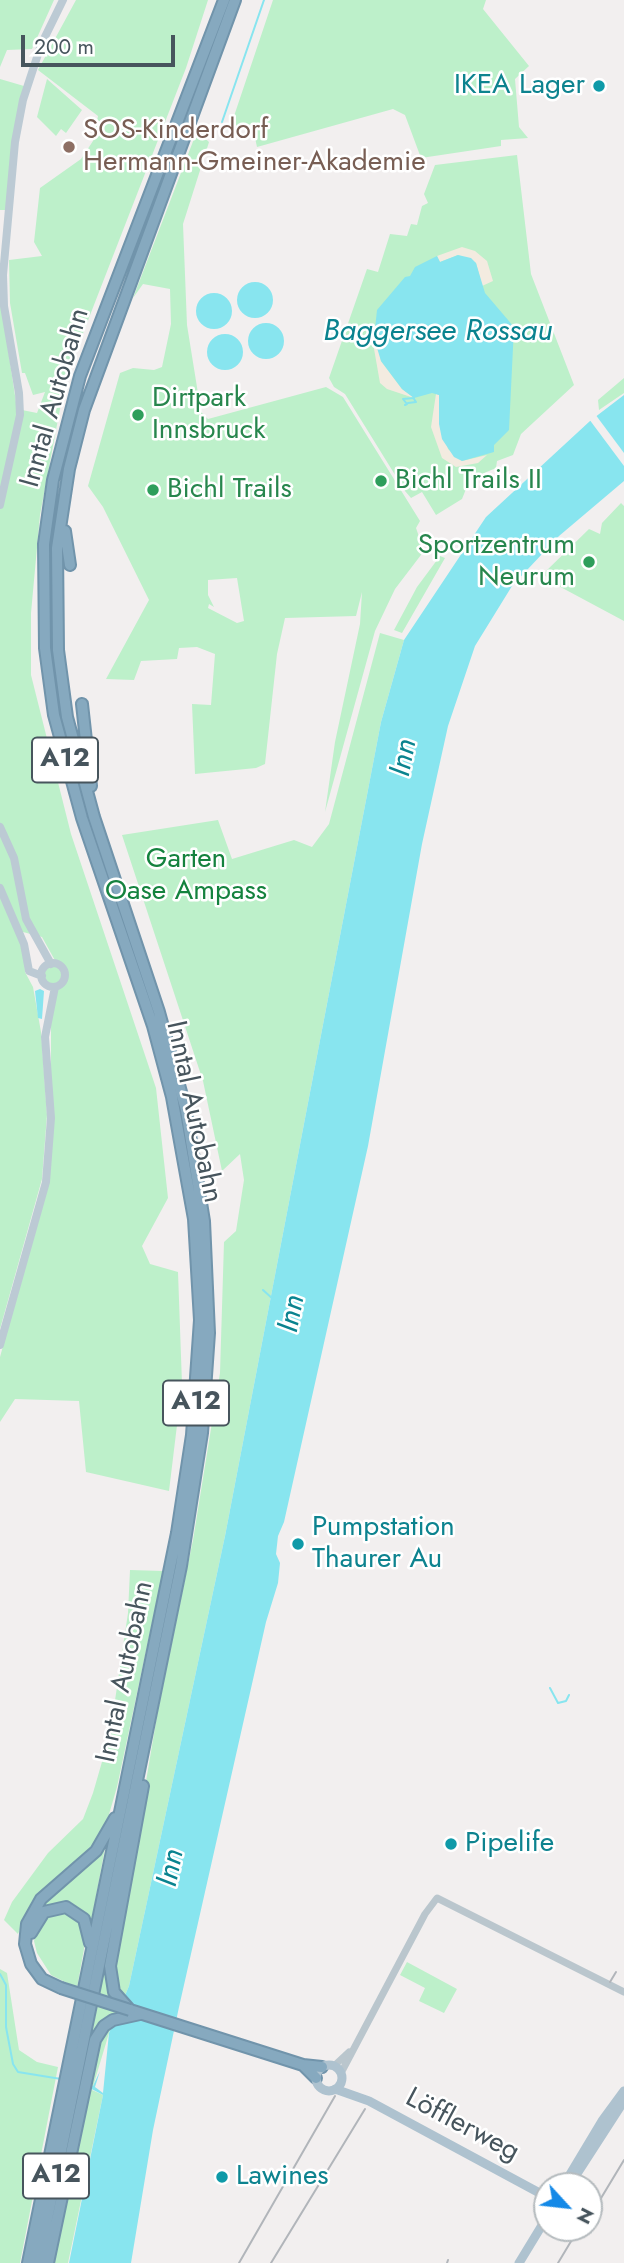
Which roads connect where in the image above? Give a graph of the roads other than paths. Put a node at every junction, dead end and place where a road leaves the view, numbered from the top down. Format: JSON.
{"nodes":[{"id":1,"x":63,"y":0,"type":"edge"},
{"id":2,"x":224,"y":0,"type":"edge"},
{"id":3,"x":235,"y":0,"type":"edge"},
{"id":4,"x":190,"y":105,"type":"junction"},
{"id":5,"x":183,"y":123,"type":"junction"},
{"id":6,"x":0,"y":505,"type":"edge"},
{"id":7,"x":62,"y":508,"type":"junction"},
{"id":8,"x":70,"y":565,"type":"dead end"},
{"id":9,"x":82,"y":704,"type":"dead end"},
{"id":10,"x":94,"y":817,"type":"junction"},
{"id":11,"x":0,"y":827,"type":"edge"},
{"id":12,"x":0,"y":888,"type":"edge"},
{"id":13,"x":51,"y":964,"type":"junction"},
{"id":14,"x":41,"y":976,"type":"junction"},
{"id":15,"x":55,"y":986,"type":"junction"},
{"id":16,"x":197,"y":1201,"type":"junction"},
{"id":17,"x":199,"y":1220,"type":"junction"},
{"id":18,"x":0,"y":1345,"type":"edge"},
{"id":19,"x":147,"y":1731,"type":"junction"},
{"id":20,"x":122,"y":1803,"type":"junction"},
{"id":21,"x":91,"y":1956,"type":"junction"},
{"id":22,"x":61,"y":1988,"type":"junction"},
{"id":23,"x":624,"y":1992,"type":"edge"},
{"id":24,"x":130,"y":2010,"type":"junction"},
{"id":25,"x":142,"y":2014,"type":"junction"},
{"id":26,"x":331,"y":2072,"type":"junction"},
{"id":27,"x":70,"y":2082,"type":"junction"},
{"id":28,"x":335,"y":2089,"type":"junction"},
{"id":29,"x":624,"y":2091,"type":"edge"},
{"id":30,"x":356,"y":2095,"type":"junction"},
{"id":31,"x":624,"y":2101,"type":"edge"},
{"id":32,"x":571,"y":2172,"type":"edge"},
{"id":33,"x":578,"y":2172,"type":"edge"},
{"id":34,"x":533,"y":2190,"type":"edge"},
{"id":35,"x":533,"y":2240,"type":"edge"},
{"id":36,"x":28,"y":2263,"type":"edge"},
{"id":37,"x":38,"y":2263,"type":"edge"},
{"id":38,"x":48,"y":2263,"type":"edge"},
{"id":39,"x":519,"y":2263,"type":"edge"}],
"edges":[{"from":1,"to":6,"type":"main road"},
{"from":2,"to":4,"type":"highway","name":"Inntal Autobahn","number":"A12"},
{"from":3,"to":4,"type":"highway","name":"Inntal Autobahn","number":"A12"},
{"from":4,"to":5,"type":"highway","name":"Inntal Autobahn","number":"A12"},
{"from":5,"to":7,"type":"highway","name":"Inntal Autobahn","number":"A12"},
{"from":5,"to":16,"type":"highway","name":"Inntal Autobahn","number":"A12"},
{"from":7,"to":8,"type":"highway"},
{"from":7,"to":10,"type":"highway","name":"Inntal Autobahn","number":"A12"},
{"from":9,"to":10,"type":"highway"},
{"from":10,"to":16,"type":"highway","name":"Inntal Autobahn","number":"A12"},
{"from":11,"to":13,"type":"main road"},
{"from":12,"to":14,"type":"main road"},
{"from":13,"to":14,"type":"main road"},
{"from":13,"to":15,"type":"main road"},
{"from":14,"to":15,"type":"main road"},
{"from":15,"to":18,"type":"main road"},
{"from":16,"to":17,"type":"highway","name":"Inntal Autobahn","number":"A12"},
{"from":17,"to":19,"type":"highway","name":"Inntal Autobahn","number":"A12"},
{"from":17,"to":20,"type":"highway","name":"Inntal Autobahn","number":"A12"},
{"from":19,"to":24,"type":"highway"},
{"from":19,"to":27,"type":"highway","name":"Inntal Autobahn","number":"A12"},
{"from":20,"to":21,"type":"highway","name":"Inntal Autobahn","number":"A12"},
{"from":20,"to":22,"type":"highway"},
{"from":21,"to":22,"type":"highway"},
{"from":21,"to":27,"type":"highway","name":"Inntal Autobahn","number":"A12"},
{"from":22,"to":24,"type":"highway","bridge":true},
{"from":23,"to":26,"type":"street"},
{"from":24,"to":25,"type":"highway"},
{"from":25,"to":26,"type":"highway"},
{"from":25,"to":38,"type":"highway"},
{"from":26,"to":28,"type":"main road"},
{"from":26,"to":28,"type":"main road","name":"Löfflerweg"},
{"from":26,"to":30,"type":"main road","name":"Löfflerweg"},
{"from":27,"to":36,"type":"highway","name":"Inntal Autobahn","number":"A12"},
{"from":27,"to":37,"type":"highway","name":"Inntal Autobahn","number":"A12"},
{"from":28,"to":30,"type":"main road","name":"Löfflerweg"},
{"from":29,"to":32,"type":"main road"},
{"from":30,"to":34,"type":"main road","name":"Löfflerweg"},
{"from":31,"to":33,"type":"main road"},
{"from":35,"to":39,"type":"main road"}]}
